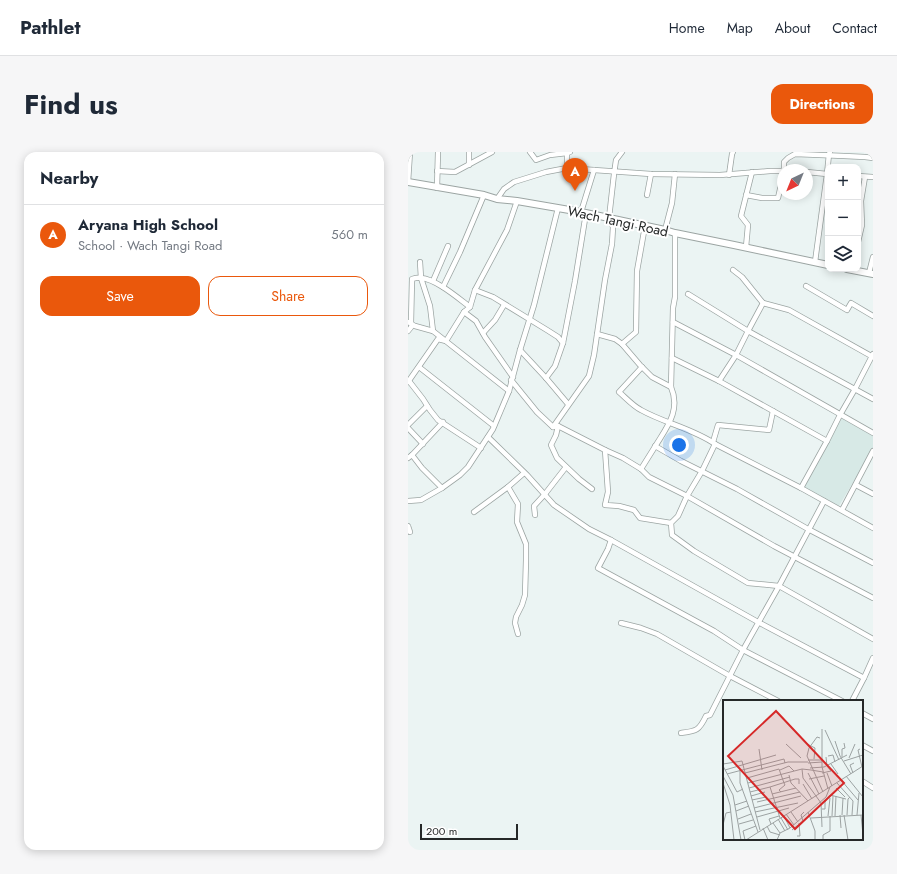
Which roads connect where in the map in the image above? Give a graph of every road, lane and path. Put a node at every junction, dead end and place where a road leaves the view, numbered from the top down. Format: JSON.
{"nodes":[{"id":1,"x":410,"y":152,"type":"edge"},
{"id":2,"x":438,"y":152,"type":"edge"},
{"id":3,"x":469,"y":152,"type":"edge"},
{"id":4,"x":492,"y":152,"type":"edge"},
{"id":5,"x":530,"y":152,"type":"edge"},
{"id":6,"x":622,"y":152,"type":"edge"},
{"id":7,"x":733,"y":152,"type":"edge"},
{"id":8,"x":568,"y":153,"type":"edge"},
{"id":9,"x":829,"y":154,"type":"edge"},
{"id":10,"x":873,"y":158,"type":"edge"},
{"id":11,"x":469,"y":164,"type":"junction"},
{"id":12,"x":784,"y":164,"type":"edge"},
{"id":13,"x":828,"y":164,"type":"edge"},
{"id":14,"x":567,"y":168,"type":"junction"},
{"id":15,"x":594,"y":170,"type":"junction"},
{"id":16,"x":437,"y":171,"type":"junction"},
{"id":17,"x":614,"y":171,"type":"junction"},
{"id":18,"x":777,"y":171,"type":"edge"},
{"id":19,"x":752,"y":172,"type":"junction"},
{"id":20,"x":813,"y":173,"type":"edge"},
{"id":21,"x":651,"y":174,"type":"junction"},
{"id":22,"x":675,"y":174,"type":"junction"},
{"id":23,"x":825,"y":174,"type":"edge"},
{"id":24,"x":729,"y":175,"type":"junction"},
{"id":25,"x":861,"y":176,"type":"edge"},
{"id":26,"x":865,"y":177,"type":"junction"},
{"id":27,"x":873,"y":177,"type":"edge"},
{"id":28,"x":408,"y":182,"type":"edge"},
{"id":29,"x":437,"y":188,"type":"junction"},
{"id":30,"x":484,"y":195,"type":"junction"},
{"id":31,"x":647,"y":195,"type":"dead end"},
{"id":32,"x":746,"y":195,"type":"junction"},
{"id":33,"x":825,"y":196,"type":"edge"},
{"id":34,"x":777,"y":198,"type":"edge"},
{"id":35,"x":497,"y":199,"type":"junction"},
{"id":36,"x":517,"y":201,"type":"junction"},
{"id":37,"x":558,"y":208,"type":"junction"},
{"id":38,"x":584,"y":213,"type":"junction"},
{"id":39,"x":609,"y":218,"type":"junction"},
{"id":40,"x":645,"y":226,"type":"junction"},
{"id":41,"x":665,"y":230,"type":"junction"},
{"id":42,"x":675,"y":233,"type":"junction"},
{"id":43,"x":859,"y":236,"type":"edge"},
{"id":44,"x":448,"y":246,"type":"dead end"},
{"id":45,"x":746,"y":248,"type":"junction"},
{"id":46,"x":873,"y":257,"type":"edge"},
{"id":47,"x":420,"y":262,"type":"dead end"},
{"id":48,"x":816,"y":262,"type":"junction"},
{"id":49,"x":825,"y":264,"type":"edge"},
{"id":50,"x":734,"y":270,"type":"dead end"},
{"id":51,"x":861,"y":271,"type":"edge"},
{"id":52,"x":871,"y":273,"type":"edge"},
{"id":53,"x":422,"y":278,"type":"junction"},
{"id":54,"x":433,"y":281,"type":"junction"},
{"id":55,"x":806,"y":286,"type":"dead end"},
{"id":56,"x":443,"y":287,"type":"junction"},
{"id":57,"x":475,"y":290,"type":"junction"},
{"id":58,"x":688,"y":294,"type":"dead end"},
{"id":59,"x":763,"y":303,"type":"junction"},
{"id":60,"x":504,"y":305,"type":"junction"},
{"id":61,"x":470,"y":307,"type":"junction"},
{"id":62,"x":464,"y":312,"type":"junction"},
{"id":63,"x":873,"y":316,"type":"edge"},
{"id":64,"x":530,"y":320,"type":"junction"},
{"id":65,"x":673,"y":322,"type":"junction"},
{"id":66,"x":409,"y":323,"type":"edge"},
{"id":67,"x":408,"y":331,"type":"edge"},
{"id":68,"x":433,"y":331,"type":"junction"},
{"id":69,"x":748,"y":331,"type":"junction"},
{"id":70,"x":483,"y":333,"type":"junction"},
{"id":71,"x":597,"y":334,"type":"junction"},
{"id":72,"x":446,"y":341,"type":"junction"},
{"id":73,"x":563,"y":343,"type":"junction"},
{"id":74,"x":622,"y":344,"type":"junction"},
{"id":75,"x":520,"y":350,"type":"junction"},
{"id":76,"x":736,"y":355,"type":"junction"},
{"id":77,"x":873,"y":355,"type":"edge"},
{"id":78,"x":672,"y":358,"type":"junction"},
{"id":79,"x":419,"y":367,"type":"junction"},
{"id":80,"x":642,"y":367,"type":"junction"},
{"id":81,"x":512,"y":378,"type":"junction"},
{"id":82,"x":546,"y":378,"type":"junction"},
{"id":83,"x":408,"y":381,"type":"edge"},
{"id":84,"x":720,"y":381,"type":"junction"},
{"id":85,"x":671,"y":387,"type":"junction"},
{"id":86,"x":855,"y":389,"type":"junction"},
{"id":87,"x":509,"y":391,"type":"junction"},
{"id":88,"x":873,"y":399,"type":"edge"},
{"id":89,"x":568,"y":404,"type":"junction"},
{"id":90,"x":427,"y":406,"type":"junction"},
{"id":91,"x":773,"y":411,"type":"junction"},
{"id":92,"x":840,"y":414,"type":"junction"},
{"id":93,"x":443,"y":422,"type":"junction"},
{"id":94,"x":670,"y":424,"type":"junction"},
{"id":95,"x":408,"y":425,"type":"edge"},
{"id":96,"x":494,"y":426,"type":"junction"},
{"id":97,"x":555,"y":426,"type":"junction"},
{"id":98,"x":408,"y":428,"type":"edge"},
{"id":99,"x":873,"y":433,"type":"edge"},
{"id":100,"x":488,"y":437,"type":"junction"},
{"id":101,"x":827,"y":441,"type":"junction"},
{"id":102,"x":714,"y":443,"type":"junction"},
{"id":103,"x":423,"y":444,"type":"junction"},
{"id":104,"x":655,"y":446,"type":"junction"},
{"id":105,"x":481,"y":448,"type":"junction"},
{"id":106,"x":605,"y":450,"type":"junction"},
{"id":107,"x":873,"y":451,"type":"edge"},
{"id":108,"x":410,"y":457,"type":"edge"},
{"id":109,"x":871,"y":458,"type":"edge"},
{"id":110,"x":566,"y":467,"type":"junction"},
{"id":111,"x":641,"y":469,"type":"junction"},
{"id":112,"x":702,"y":471,"type":"junction"},
{"id":113,"x":524,"y":473,"type":"junction"},
{"id":114,"x":856,"y":485,"type":"junction"},
{"id":115,"x":508,"y":487,"type":"junction"},
{"id":116,"x":442,"y":488,"type":"junction"},
{"id":117,"x":801,"y":488,"type":"junction"},
{"id":118,"x":592,"y":489,"type":"dead end"},
{"id":119,"x":545,"y":494,"type":"junction"},
{"id":120,"x":873,"y":494,"type":"edge"},
{"id":121,"x":686,"y":496,"type":"junction"},
{"id":122,"x":824,"y":500,"type":"junction"},
{"id":123,"x":408,"y":501,"type":"edge"},
{"id":124,"x":842,"y":510,"type":"junction"},
{"id":125,"x":474,"y":512,"type":"dead end"},
{"id":126,"x":535,"y":515,"type":"dead end"},
{"id":127,"x":671,"y":523,"type":"junction"},
{"id":128,"x":408,"y":526,"type":"edge"},
{"id":129,"x":873,"y":528,"type":"edge"},
{"id":130,"x":808,"y":530,"type":"junction"},
{"id":131,"x":410,"y":532,"type":"dead end"},
{"id":132,"x":611,"y":540,"type":"junction"},
{"id":133,"x":794,"y":557,"type":"junction"},
{"id":134,"x":873,"y":563,"type":"edge"},
{"id":135,"x":779,"y":586,"type":"junction"},
{"id":136,"x":873,"y":598,"type":"edge"},
{"id":137,"x":758,"y":622,"type":"junction"},
{"id":138,"x":621,"y":623,"type":"dead end"},
{"id":139,"x":518,"y":634,"type":"dead end"},
{"id":140,"x":873,"y":639,"type":"edge"},
{"id":141,"x":743,"y":650,"type":"junction"},
{"id":142,"x":873,"y":658,"type":"edge"},
{"id":143,"x":730,"y":676,"type":"junction"},
{"id":144,"x":864,"y":678,"type":"junction"},
{"id":145,"x":776,"y":700,"type":"edge"},
{"id":146,"x":840,"y":700,"type":"edge"},
{"id":147,"x":853,"y":700,"type":"edge"},
{"id":148,"x":863,"y":714,"type":"edge"},
{"id":149,"x":873,"y":719,"type":"edge"},
{"id":150,"x":681,"y":733,"type":"dead end"},
{"id":151,"x":863,"y":746,"type":"edge"},
{"id":152,"x":873,"y":752,"type":"edge"},
{"id":153,"x":863,"y":782,"type":"edge"},
{"id":154,"x":873,"y":788,"type":"edge"}],
"edges":[{"from":1,"to":28,"type":"street"},
{"from":2,"to":16,"type":"street"},
{"from":3,"to":11,"type":"street"},
{"from":4,"to":11,"type":"street"},
{"from":5,"to":8,"type":"street"},
{"from":6,"to":17,"type":"street"},
{"from":7,"to":24,"type":"street"},
{"from":8,"to":14,"type":"street"},
{"from":9,"to":10,"type":"street"},
{"from":9,"to":12,"type":"street"},
{"from":9,"to":13,"type":"street"},
{"from":11,"to":16,"type":"street"},
{"from":14,"to":15,"type":"street"},
{"from":14,"to":35,"type":"street"},
{"from":15,"to":17,"type":"street"},
{"from":15,"to":38,"type":"street"},
{"from":16,"to":29,"type":"street"},
{"from":17,"to":21,"type":"street"},
{"from":17,"to":39,"type":"street"},
{"from":18,"to":19,"type":"street"},
{"from":19,"to":24,"type":"street"},
{"from":19,"to":32,"type":"street"},
{"from":20,"to":23,"type":"street"},
{"from":21,"to":22,"type":"street"},
{"from":21,"to":31,"type":"street"},
{"from":22,"to":24,"type":"street"},
{"from":22,"to":41,"type":"street"},
{"from":25,"to":26,"type":"street"},
{"from":26,"to":27,"type":"street"},
{"from":26,"to":43,"type":"street"},
{"from":28,"to":29,"type":"main road","name":"Wach Tangi Road"},
{"from":29,"to":30,"type":"main road","name":"Wach Tangi Road"},
{"from":30,"to":35,"type":"main road","name":"Wach Tangi Road"},
{"from":30,"to":56,"type":"street"},
{"from":32,"to":34,"type":"street"},
{"from":32,"to":45,"type":"street"},
{"from":33,"to":48,"type":"street"},
{"from":35,"to":36,"type":"main road","name":"Wach Tangi Road"},
{"from":36,"to":37,"type":"main road","name":"Wach Tangi Road"},
{"from":36,"to":57,"type":"street"},
{"from":37,"to":38,"type":"main road","name":"Wach Tangi Road"},
{"from":37,"to":64,"type":"street"},
{"from":38,"to":39,"type":"main road","name":"Wach Tangi Road"},
{"from":38,"to":73,"type":"street"},
{"from":39,"to":40,"type":"main road","name":"Wach Tangi Road"},
{"from":39,"to":71,"type":"street"},
{"from":40,"to":41,"type":"main road","name":"Wach Tangi Road"},
{"from":40,"to":74,"type":"street"},
{"from":41,"to":42,"type":"main road","name":"Wach Tangi Road"},
{"from":42,"to":45,"type":"main road","name":"Wach Tangi Road"},
{"from":42,"to":65,"type":"street"},
{"from":44,"to":54,"type":"street"},
{"from":45,"to":48,"type":"main road","name":"Wach Tangi Road"},
{"from":46,"to":52,"type":"street"},
{"from":47,"to":53,"type":"street"},
{"from":48,"to":49,"type":"main road","name":"Wach Tangi Road"},
{"from":50,"to":59,"type":"street"},
{"from":51,"to":52,"type":"main road"},
{"from":53,"to":54,"type":"street"},
{"from":53,"to":66,"type":"street"},
{"from":53,"to":68,"type":"street"},
{"from":54,"to":56,"type":"street"},
{"from":55,"to":63,"type":"street"},
{"from":56,"to":61,"type":"street"},
{"from":57,"to":60,"type":"street"},
{"from":57,"to":61,"type":"street"},
{"from":58,"to":69,"type":"street"},
{"from":59,"to":69,"type":"street"},
{"from":59,"to":77,"type":"street"},
{"from":60,"to":64,"type":"street"},
{"from":60,"to":70,"type":"street"},
{"from":61,"to":62,"type":"street"},
{"from":62,"to":70,"type":"street"},
{"from":62,"to":72,"type":"street"},
{"from":64,"to":73,"type":"street"},
{"from":64,"to":75,"type":"street"},
{"from":65,"to":76,"type":"street"},
{"from":65,"to":78,"type":"street"},
{"from":66,"to":67,"type":"street"},
{"from":66,"to":68,"type":"street"},
{"from":68,"to":72,"type":"street"},
{"from":69,"to":76,"type":"street"},
{"from":69,"to":86,"type":"street"},
{"from":70,"to":81,"type":"street"},
{"from":71,"to":74,"type":"street"},
{"from":71,"to":89,"type":"street"},
{"from":72,"to":79,"type":"street"},
{"from":72,"to":87,"type":"street"},
{"from":73,"to":82,"type":"street"},
{"from":74,"to":80,"type":"street"},
{"from":75,"to":81,"type":"street"},
{"from":75,"to":82,"type":"street"},
{"from":76,"to":84,"type":"street"},
{"from":76,"to":92,"type":"street"},
{"from":77,"to":86,"type":"street"},
{"from":78,"to":84,"type":"street"},
{"from":78,"to":85,"type":"street"},
{"from":79,"to":83,"type":"street"},
{"from":79,"to":96,"type":"street"},
{"from":80,"to":85,"type":"street"},
{"from":80,"to":94,"type":"street"},
{"from":81,"to":87,"type":"street"},
{"from":81,"to":97,"type":"street"},
{"from":82,"to":89,"type":"street"},
{"from":83,"to":90,"type":"street"},
{"from":84,"to":91,"type":"street"},
{"from":85,"to":94,"type":"street"},
{"from":86,"to":88,"type":"street"},
{"from":86,"to":92,"type":"street"},
{"from":87,"to":96,"type":"street"},
{"from":89,"to":97,"type":"street"},
{"from":90,"to":93,"type":"street"},
{"from":90,"to":95,"type":"street"},
{"from":91,"to":101,"type":"street"},
{"from":91,"to":102,"type":"street"},
{"from":92,"to":99,"type":"street"},
{"from":92,"to":101,"type":"street"},
{"from":93,"to":103,"type":"street"},
{"from":93,"to":105,"type":"street"},
{"from":94,"to":102,"type":"street"},
{"from":94,"to":104,"type":"street"},
{"from":96,"to":100,"type":"street"},
{"from":97,"to":106,"type":"street"},
{"from":97,"to":110,"type":"street"},
{"from":98,"to":103,"type":"street"},
{"from":100,"to":105,"type":"street"},
{"from":100,"to":113,"type":"street"},
{"from":101,"to":117,"type":"street"},
{"from":102,"to":112,"type":"street"},
{"from":102,"to":117,"type":"street"},
{"from":103,"to":108,"type":"street"},
{"from":104,"to":111,"type":"street"},
{"from":104,"to":112,"type":"street"},
{"from":105,"to":116,"type":"street"},
{"from":106,"to":111,"type":"street"},
{"from":106,"to":127,"type":"street"},
{"from":107,"to":109,"type":"street"},
{"from":108,"to":116,"type":"street"},
{"from":109,"to":114,"type":"street"},
{"from":110,"to":118,"type":"street"},
{"from":110,"to":119,"type":"street"},
{"from":111,"to":121,"type":"street"},
{"from":112,"to":121,"type":"street"},
{"from":112,"to":130,"type":"street"},
{"from":113,"to":115,"type":"street"},
{"from":113,"to":119,"type":"street"},
{"from":114,"to":120,"type":"street"},
{"from":114,"to":124,"type":"street"},
{"from":115,"to":125,"type":"street"},
{"from":115,"to":139,"type":"street"},
{"from":116,"to":123,"type":"street"},
{"from":117,"to":122,"type":"street"},
{"from":119,"to":126,"type":"street"},
{"from":119,"to":132,"type":"street"},
{"from":121,"to":127,"type":"street"},
{"from":121,"to":133,"type":"street"},
{"from":122,"to":124,"type":"street"},
{"from":122,"to":130,"type":"street"},
{"from":124,"to":129,"type":"street"},
{"from":127,"to":135,"type":"street"},
{"from":128,"to":131,"type":"street"},
{"from":130,"to":133,"type":"street"},
{"from":130,"to":134,"type":"street"},
{"from":132,"to":137,"type":"street"},
{"from":132,"to":141,"type":"street"},
{"from":133,"to":135,"type":"street"},
{"from":133,"to":136,"type":"street"},
{"from":135,"to":137,"type":"street"},
{"from":135,"to":140,"type":"street"},
{"from":137,"to":141,"type":"street"},
{"from":137,"to":144,"type":"street"},
{"from":138,"to":143,"type":"street"},
{"from":141,"to":143,"type":"street"},
{"from":141,"to":146,"type":"street"},
{"from":142,"to":144,"type":"street"},
{"from":143,"to":145,"type":"street"},
{"from":143,"to":150,"type":"street"},
{"from":144,"to":147,"type":"street"},
{"from":148,"to":149,"type":"street"},
{"from":151,"to":152,"type":"street"},
{"from":153,"to":154,"type":"street"}]}
